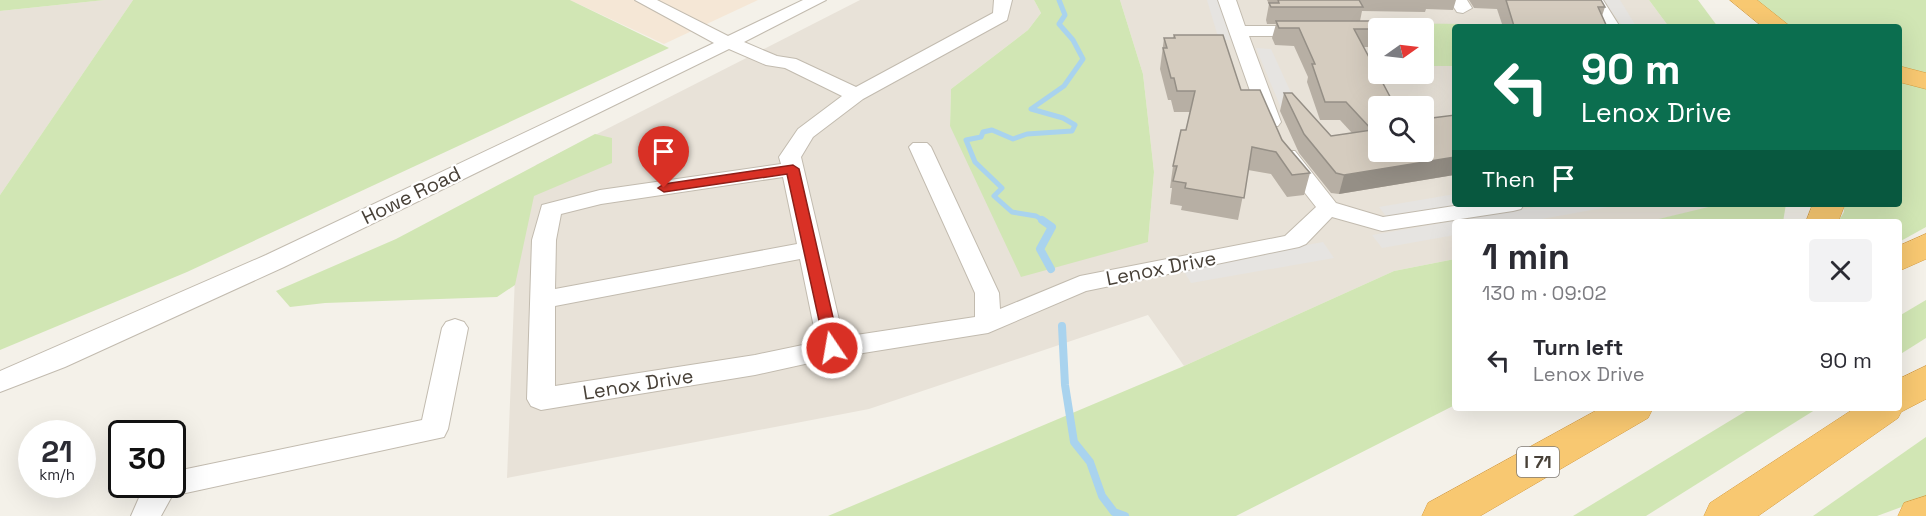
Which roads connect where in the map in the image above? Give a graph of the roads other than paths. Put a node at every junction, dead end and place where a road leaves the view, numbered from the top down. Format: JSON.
{"nodes":[{"id":1,"x":644,"y":0,"type":"edge"},
{"id":2,"x":676,"y":0,"type":"edge"},
{"id":3,"x":817,"y":0,"type":"edge"},
{"id":4,"x":1003,"y":0,"type":"edge"},
{"id":5,"x":1227,"y":0,"type":"edge"},
{"id":6,"x":1594,"y":0,"type":"edge"},
{"id":7,"x":1722,"y":0,"type":"edge"},
{"id":8,"x":1742,"y":0,"type":"edge"},
{"id":9,"x":1609,"y":24,"type":"edge"},
{"id":10,"x":1742,"y":24,"type":"edge"},
{"id":11,"x":1775,"y":24,"type":"edge"},
{"id":12,"x":1239,"y":31,"type":"junction"},
{"id":13,"x":1320,"y":32,"type":"edge"},
{"id":14,"x":736,"y":38,"type":"junction"},
{"id":15,"x":1902,"y":75,"type":"edge"},
{"id":16,"x":1926,"y":81,"type":"edge"},
{"id":17,"x":856,"y":95,"type":"junction"},
{"id":18,"x":920,"y":147,"type":"dead end"},
{"id":19,"x":793,"y":169,"type":"junction"},
{"id":20,"x":1493,"y":207,"type":"edge"},
{"id":21,"x":1328,"y":208,"type":"junction"},
{"id":22,"x":1926,"y":245,"type":"edge"},
{"id":23,"x":811,"y":249,"type":"junction"},
{"id":24,"x":1902,"y":258,"type":"edge"},
{"id":25,"x":543,"y":300,"type":"junction"},
{"id":26,"x":988,"y":324,"type":"junction"},
{"id":27,"x":455,"y":328,"type":"dead end"},
{"id":28,"x":832,"y":348,"type":"junction"},
{"id":29,"x":1926,"y":380,"type":"edge"},
{"id":30,"x":2,"y":383,"type":"edge"},
{"id":31,"x":1902,"y":396,"type":"edge"},
{"id":32,"x":1599,"y":411,"type":"edge"},
{"id":33,"x":1629,"y":411,"type":"edge"},
{"id":34,"x":1880,"y":411,"type":"edge"},
{"id":35,"x":186,"y":481,"type":"edge"},
{"id":36,"x":1491,"y":488,"type":"junction"},
{"id":37,"x":154,"y":498,"type":"edge"},
{"id":38,"x":1926,"y":514,"type":"edge"},
{"id":39,"x":146,"y":516,"type":"edge"},
{"id":40,"x":1443,"y":516,"type":"edge"},
{"id":41,"x":1725,"y":516,"type":"edge"},
{"id":42,"x":1919,"y":516,"type":"edge"}],
"edges":[{"from":1,"to":14,"type":"street"},
{"from":2,"to":14,"type":"street"},
{"from":3,"to":14,"type":"street","name":"Howe Road"},
{"from":4,"to":17,"type":"street"},
{"from":5,"to":12,"type":"street"},
{"from":6,"to":9,"type":"street"},
{"from":7,"to":10,"type":"highway"},
{"from":8,"to":11,"type":"highway"},
{"from":12,"to":13,"type":"street"},
{"from":12,"to":21,"type":"street"},
{"from":14,"to":17,"type":"street"},
{"from":14,"to":30,"type":"street","name":"Howe Road"},
{"from":15,"to":16,"type":"highway"},
{"from":17,"to":19,"type":"street"},
{"from":18,"to":26,"type":"street"},
{"from":19,"to":23,"type":"street"},
{"from":19,"to":25,"type":"street","name":"Lenox Drive"},
{"from":20,"to":21,"type":"street"},
{"from":21,"to":26,"type":"street","name":"Lenox Drive"},
{"from":22,"to":24,"type":"highway"},
{"from":23,"to":25,"type":"street"},
{"from":23,"to":28,"type":"street"},
{"from":25,"to":28,"type":"street","name":"Lenox Drive"},
{"from":26,"to":28,"type":"street","name":"Lenox Drive"},
{"from":27,"to":35,"type":"street"},
{"from":29,"to":31,"type":"highway"},
{"from":32,"to":36,"type":"highway"},
{"from":33,"to":36,"type":"highway","number":"I 71"},
{"from":34,"to":41,"type":"highway"},
{"from":36,"to":40,"type":"highway","number":"I 71"},
{"from":37,"to":39,"type":"street"},
{"from":38,"to":42,"type":"highway"}]}
